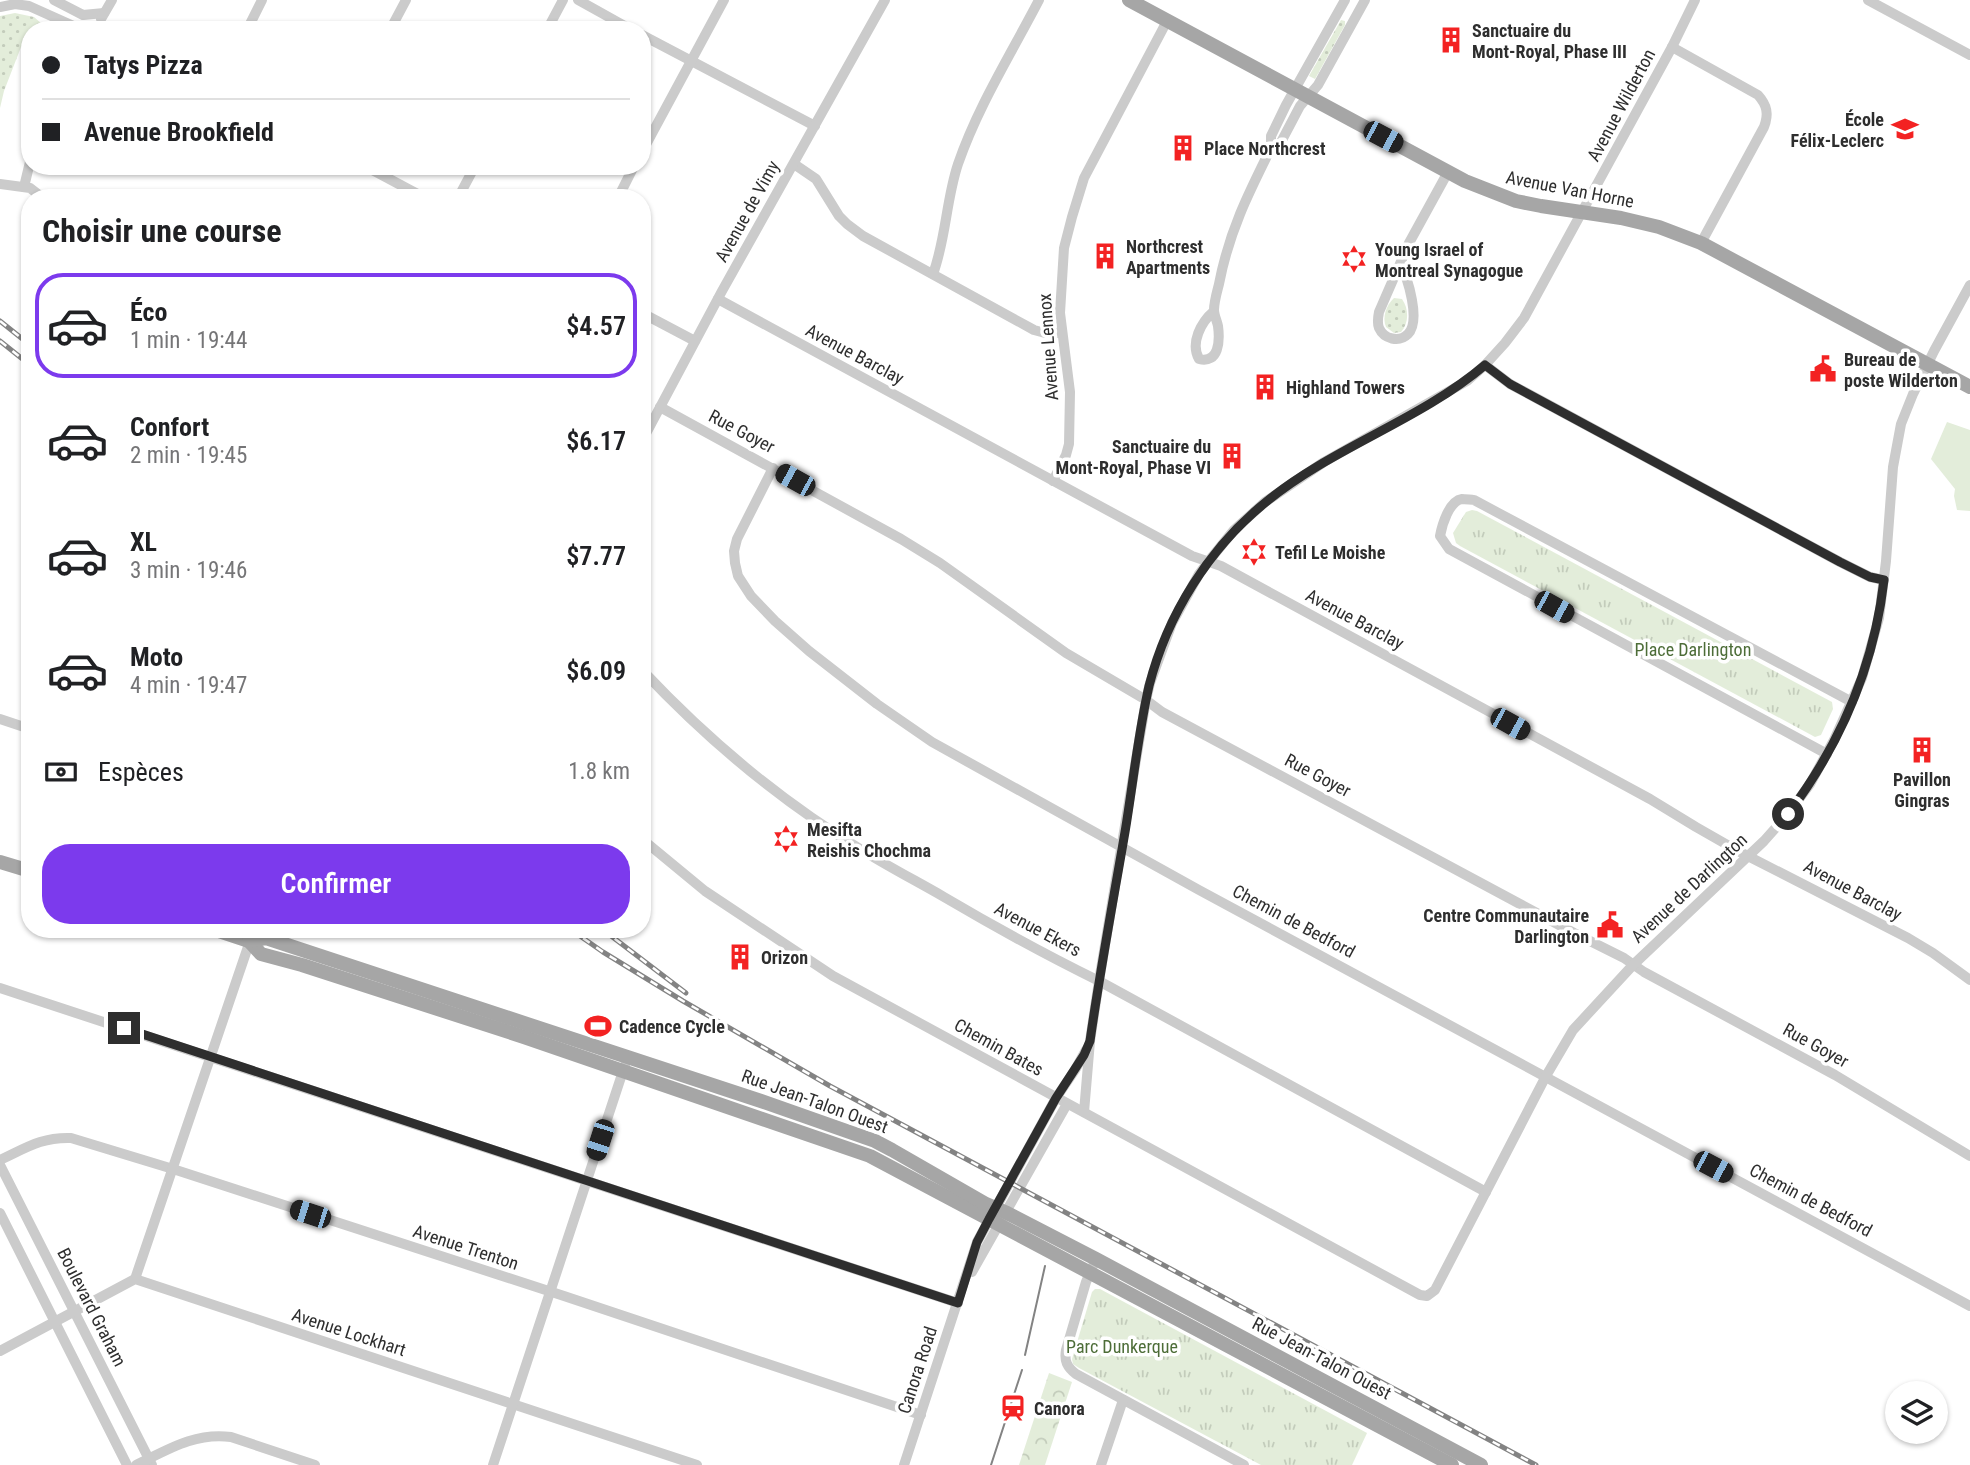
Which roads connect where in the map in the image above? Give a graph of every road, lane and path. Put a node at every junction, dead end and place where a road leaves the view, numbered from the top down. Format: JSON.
{"nodes":[{"id":1,"x":54,"y":0,"type":"edge"},
{"id":2,"x":111,"y":0,"type":"edge"},
{"id":3,"x":262,"y":0,"type":"edge"},
{"id":4,"x":406,"y":0,"type":"edge"},
{"id":5,"x":563,"y":0,"type":"edge"},
{"id":6,"x":578,"y":0,"type":"edge"},
{"id":7,"x":724,"y":0,"type":"edge"},
{"id":8,"x":885,"y":0,"type":"edge"},
{"id":9,"x":1039,"y":0,"type":"edge"},
{"id":10,"x":1129,"y":0,"type":"edge"},
{"id":11,"x":1345,"y":0,"type":"edge"},
{"id":12,"x":1365,"y":0,"type":"edge"},
{"id":13,"x":1695,"y":0,"type":"edge"},
{"id":14,"x":1868,"y":0,"type":"edge"},
{"id":15,"x":0,"y":7,"type":"edge"},
{"id":16,"x":104,"y":13,"type":"junction"},
{"id":17,"x":50,"y":16,"type":"junction"},
{"id":18,"x":53,"y":21,"type":"edge"},
{"id":19,"x":62,"y":21,"type":"edge"},
{"id":20,"x":101,"y":21,"type":"edge"},
{"id":21,"x":252,"y":21,"type":"edge"},
{"id":22,"x":395,"y":21,"type":"edge"},
{"id":23,"x":552,"y":21,"type":"edge"},
{"id":24,"x":616,"y":21,"type":"edge"},
{"id":25,"x":1167,"y":21,"type":"junction"},
{"id":26,"x":651,"y":40,"type":"edge"},
{"id":27,"x":1672,"y":47,"type":"junction"},
{"id":28,"x":1970,"y":55,"type":"edge"},
{"id":29,"x":690,"y":61,"type":"junction"},
{"id":30,"x":1302,"y":93,"type":"junction"},
{"id":31,"x":815,"y":126,"type":"junction"},
{"id":32,"x":651,"y":135,"type":"edge"},
{"id":33,"x":794,"y":164,"type":"junction"},
{"id":34,"x":1448,"y":172,"type":"junction"},
{"id":35,"x":27,"y":175,"type":"edge"},
{"id":36,"x":382,"y":175,"type":"edge"},
{"id":37,"x":0,"y":184,"type":"edge"},
{"id":38,"x":24,"y":187,"type":"junction"},
{"id":39,"x":33,"y":189,"type":"edge"},
{"id":40,"x":408,"y":189,"type":"edge"},
{"id":41,"x":1584,"y":212,"type":"junction"},
{"id":42,"x":1701,"y":243,"type":"junction"},
{"id":43,"x":1400,"y":264,"type":"junction"},
{"id":44,"x":933,"y":274,"type":"junction"},
{"id":45,"x":1970,"y":285,"type":"edge"},
{"id":46,"x":718,"y":299,"type":"junction"},
{"id":47,"x":1214,"y":311,"type":"dead end"},
{"id":48,"x":651,"y":318,"type":"edge"},
{"id":49,"x":1062,"y":333,"type":"junction"},
{"id":50,"x":695,"y":341,"type":"junction"},
{"id":51,"x":1928,"y":364,"type":"junction"},
{"id":52,"x":1485,"y":365,"type":"junction"},
{"id":53,"x":1970,"y":387,"type":"edge"},
{"id":54,"x":660,"y":407,"type":"junction"},
{"id":55,"x":651,"y":424,"type":"edge"},
{"id":56,"x":773,"y":468,"type":"junction"},
{"id":57,"x":1053,"y":481,"type":"junction"},
{"id":58,"x":1208,"y":562,"type":"junction"},
{"id":59,"x":1884,"y":580,"type":"junction"},
{"id":60,"x":651,"y":679,"type":"edge"},
{"id":61,"x":1146,"y":700,"type":"junction"},
{"id":62,"x":1852,"y":702,"type":"junction"},
{"id":63,"x":0,"y":719,"type":"edge"},
{"id":64,"x":21,"y":726,"type":"edge"},
{"id":65,"x":1827,"y":754,"type":"junction"},
{"id":66,"x":651,"y":846,"type":"edge"},
{"id":67,"x":1122,"y":847,"type":"junction"},
{"id":68,"x":1749,"y":856,"type":"junction"},
{"id":69,"x":0,"y":862,"type":"edge"},
{"id":70,"x":21,"y":869,"type":"edge"},
{"id":71,"x":250,"y":938,"type":"edge"},
{"id":72,"x":253,"y":938,"type":"edge"},
{"id":73,"x":1633,"y":965,"type":"junction"},
{"id":74,"x":1970,"y":980,"type":"edge"},
{"id":75,"x":1099,"y":981,"type":"junction"},
{"id":76,"x":0,"y":988,"type":"edge"},
{"id":77,"x":1090,"y":1041,"type":"junction"},
{"id":78,"x":210,"y":1057,"type":"junction"},
{"id":79,"x":625,"y":1064,"type":"junction"},
{"id":80,"x":1546,"y":1076,"type":"junction"},
{"id":81,"x":1056,"y":1098,"type":"junction"},
{"id":82,"x":1067,"y":1104,"type":"junction"},
{"id":83,"x":1084,"y":1112,"type":"junction"},
{"id":84,"x":1970,"y":1156,"type":"edge"},
{"id":85,"x":0,"y":1163,"type":"edge"},
{"id":86,"x":173,"y":1169,"type":"junction"},
{"id":87,"x":587,"y":1181,"type":"junction"},
{"id":88,"x":1486,"y":1192,"type":"junction"},
{"id":89,"x":0,"y":1213,"type":"edge"},
{"id":90,"x":998,"y":1216,"type":"junction"},
{"id":91,"x":1093,"y":1266,"type":"junction"},
{"id":92,"x":135,"y":1279,"type":"junction"},
{"id":93,"x":551,"y":1293,"type":"junction"},
{"id":94,"x":1430,"y":1294,"type":"joint"},
{"id":95,"x":958,"y":1303,"type":"junction"},
{"id":96,"x":1970,"y":1306,"type":"edge"},
{"id":97,"x":74,"y":1311,"type":"junction"},
{"id":98,"x":54,"y":1321,"type":"junction"},
{"id":99,"x":0,"y":1351,"type":"edge"},
{"id":100,"x":1123,"y":1400,"type":"junction"},
{"id":101,"x":513,"y":1405,"type":"junction"},
{"id":102,"x":921,"y":1415,"type":"junction"},
{"id":103,"x":150,"y":1462,"type":"edge"},
{"id":104,"x":1238,"y":1464,"type":"edge"},
{"id":105,"x":127,"y":1465,"type":"edge"},
{"id":106,"x":136,"y":1465,"type":"edge"},
{"id":107,"x":315,"y":1465,"type":"edge"},
{"id":108,"x":493,"y":1465,"type":"edge"},
{"id":109,"x":697,"y":1465,"type":"edge"},
{"id":110,"x":904,"y":1465,"type":"edge"},
{"id":111,"x":1101,"y":1465,"type":"edge"},
{"id":112,"x":1452,"y":1465,"type":"edge"},
{"id":113,"x":1481,"y":1465,"type":"edge"}],
"edges":[{"from":1,"to":16,"type":"street"},
{"from":2,"to":16,"type":"street"},
{"from":3,"to":21,"type":"street"},
{"from":4,"to":22,"type":"street"},
{"from":5,"to":23,"type":"street"},
{"from":6,"to":24,"type":"street"},
{"from":7,"to":29,"type":"street"},
{"from":8,"to":31,"type":"street","name":"Avenue de Vimy"},
{"from":9,"to":44,"type":"street"},
{"from":10,"to":25,"type":"main road","name":"Avenue Van Horne"},
{"from":11,"to":30,"type":"street"},
{"from":12,"to":30,"type":"street"},
{"from":13,"to":27,"type":"street","name":"Avenue Wilderton"},
{"from":14,"to":28,"type":"street"},
{"from":15,"to":17,"type":"street"},
{"from":16,"to":20,"type":"street"},
{"from":17,"to":18,"type":"street"},
{"from":17,"to":19,"type":"street"},
{"from":25,"to":30,"type":"main road","name":"Avenue Van Horne"},
{"from":25,"to":49,"type":"street","name":"Avenue Lennox"},
{"from":26,"to":29,"type":"street"},
{"from":27,"to":41,"type":"street","name":"Avenue Wilderton"},
{"from":27,"to":42,"type":"street"},
{"from":29,"to":31,"type":"street"},
{"from":29,"to":32,"type":"street"},
{"from":30,"to":34,"type":"main road","name":"Avenue Van Horne"},
{"from":30,"to":47,"type":"street"},
{"from":31,"to":33,"type":"street","name":"Avenue de Vimy"},
{"from":33,"to":44,"type":"street"},
{"from":33,"to":46,"type":"street","name":"Avenue de Vimy"},
{"from":34,"to":41,"type":"main road","name":"Avenue Van Horne"},
{"from":34,"to":43,"type":"street"},
{"from":35,"to":38,"type":"street"},
{"from":36,"to":40,"type":"street"},
{"from":37,"to":38,"type":"street"},
{"from":38,"to":39,"type":"street"},
{"from":41,"to":42,"type":"main road","name":"Avenue Van Horne"},
{"from":41,"to":52,"type":"street","name":"Avenue Wilderton"},
{"from":42,"to":51,"type":"main road","name":"Avenue Van Horne"},
{"from":43,"to":43,"type":"street"},
{"from":44,"to":49,"type":"street"},
{"from":45,"to":51,"type":"street","name":"Avenue de Darlington"},
{"from":46,"to":50,"type":"street","name":"Avenue de Vimy"},
{"from":46,"to":57,"type":"street","name":"Avenue Barclay"},
{"from":48,"to":50,"type":"street"},
{"from":49,"to":57,"type":"street","name":"Avenue Lennox"},
{"from":50,"to":54,"type":"street","name":"Avenue de Vimy"},
{"from":51,"to":53,"type":"main road","name":"Avenue Van Horne"},
{"from":51,"to":59,"type":"street","name":"Avenue de Darlington"},
{"from":52,"to":58,"type":"street","name":"Avenue Wilderton"},
{"from":52,"to":59,"type":"street"},
{"from":54,"to":55,"type":"street","name":"Avenue de Vimy"},
{"from":54,"to":56,"type":"street","name":"Rue Goyer"},
{"from":56,"to":61,"type":"street","name":"Rue Goyer"},
{"from":56,"to":67,"type":"street","name":"Chemin de Bedford"},
{"from":57,"to":58,"type":"street","name":"Avenue Barclay"},
{"from":58,"to":61,"type":"street","name":"Avenue Wilderton"},
{"from":58,"to":68,"type":"street","name":"Avenue Barclay"},
{"from":59,"to":62,"type":"street","name":"Avenue de Darlington"},
{"from":60,"to":75,"type":"street","name":"Avenue Ekers"},
{"from":61,"to":67,"type":"street","name":"Avenue Wilderton"},
{"from":61,"to":73,"type":"street","name":"Rue Goyer"},
{"from":62,"to":65,"type":"street","name":"Avenue de Darlington"},
{"from":62,"to":65,"type":"street"},
{"from":63,"to":64,"type":"street"},
{"from":65,"to":68,"type":"street","name":"Avenue de Darlington"},
{"from":66,"to":81,"type":"street","name":"Chemin Bates"},
{"from":67,"to":75,"type":"street","name":"Avenue Wilderton"},
{"from":67,"to":80,"type":"street","name":"Chemin de Bedford"},
{"from":68,"to":73,"type":"street","name":"Avenue de Darlington"},
{"from":68,"to":74,"type":"street","name":"Avenue Barclay"},
{"from":69,"to":70,"type":"main road"},
{"from":71,"to":78,"type":"street"},
{"from":72,"to":79,"type":"main road","name":"Rue Jean-Talon Ouest"},
{"from":73,"to":80,"type":"street","name":"Avenue de Darlington"},
{"from":73,"to":84,"type":"street","name":"Rue Goyer"},
{"from":75,"to":77,"type":"street","name":"Avenue Wilderton"},
{"from":75,"to":88,"type":"street","name":"Avenue Ekers"},
{"from":76,"to":78,"type":"street"},
{"from":77,"to":81,"type":"street","name":"Avenue Wilderton"},
{"from":77,"to":83,"type":"street","name":"Avenue Wilderton"},
{"from":78,"to":86,"type":"street"},
{"from":78,"to":87,"type":"street"},
{"from":79,"to":87,"type":"street"},
{"from":79,"to":90,"type":"main road","name":"Rue Jean-Talon Ouest"},
{"from":80,"to":88,"type":"street","name":"Avenue de Darlington"},
{"from":80,"to":96,"type":"street","name":"Chemin de Bedford"},
{"from":81,"to":82,"type":"street","name":"Chemin Bates"},
{"from":81,"to":90,"type":"street","name":"Avenue Wilderton"},
{"from":82,"to":83,"type":"street","name":"Chemin Bates"},
{"from":82,"to":90,"type":"street"},
{"from":83,"to":94,"type":"street","name":"Chemin Bates"},
{"from":85,"to":86,"type":"street","name":"Avenue Trenton"},
{"from":85,"to":97,"type":"street","name":"Boulevard Graham"},
{"from":86,"to":92,"type":"street"},
{"from":86,"to":93,"type":"street","name":"Avenue Trenton"},
{"from":87,"to":93,"type":"street"},
{"from":87,"to":95,"type":"street"},
{"from":88,"to":94,"type":"street","name":"Avenue de Darlington"},
{"from":89,"to":98,"type":"street"},
{"from":90,"to":91,"type":"main road","name":"Rue Jean-Talon Ouest"},
{"from":90,"to":95,"type":"street","name":"Canora Road"},
{"from":91,"to":100,"type":"street"},
{"from":91,"to":112,"type":"main road","name":"Rue Jean-Talon Ouest"},
{"from":91,"to":113,"type":"main road","name":"Rue Jean-Talon Ouest"},
{"from":92,"to":97,"type":"street"},
{"from":92,"to":101,"type":"street","name":"Avenue Lockhart"},
{"from":93,"to":101,"type":"street"},
{"from":93,"to":102,"type":"street","name":"Avenue Trenton"},
{"from":95,"to":102,"type":"street","name":"Canora Road"},
{"from":97,"to":98,"type":"street"},
{"from":97,"to":103,"type":"street","name":"Boulevard Graham"},
{"from":98,"to":99,"type":"street"},
{"from":98,"to":105,"type":"street"},
{"from":100,"to":104,"type":"street"},
{"from":100,"to":111,"type":"street"},
{"from":101,"to":108,"type":"street"},
{"from":101,"to":109,"type":"street","name":"Avenue Lockhart"},
{"from":102,"to":110,"type":"street","name":"Canora Road"},
{"from":103,"to":106,"type":"street"},
{"from":103,"to":107,"type":"street"}]}
